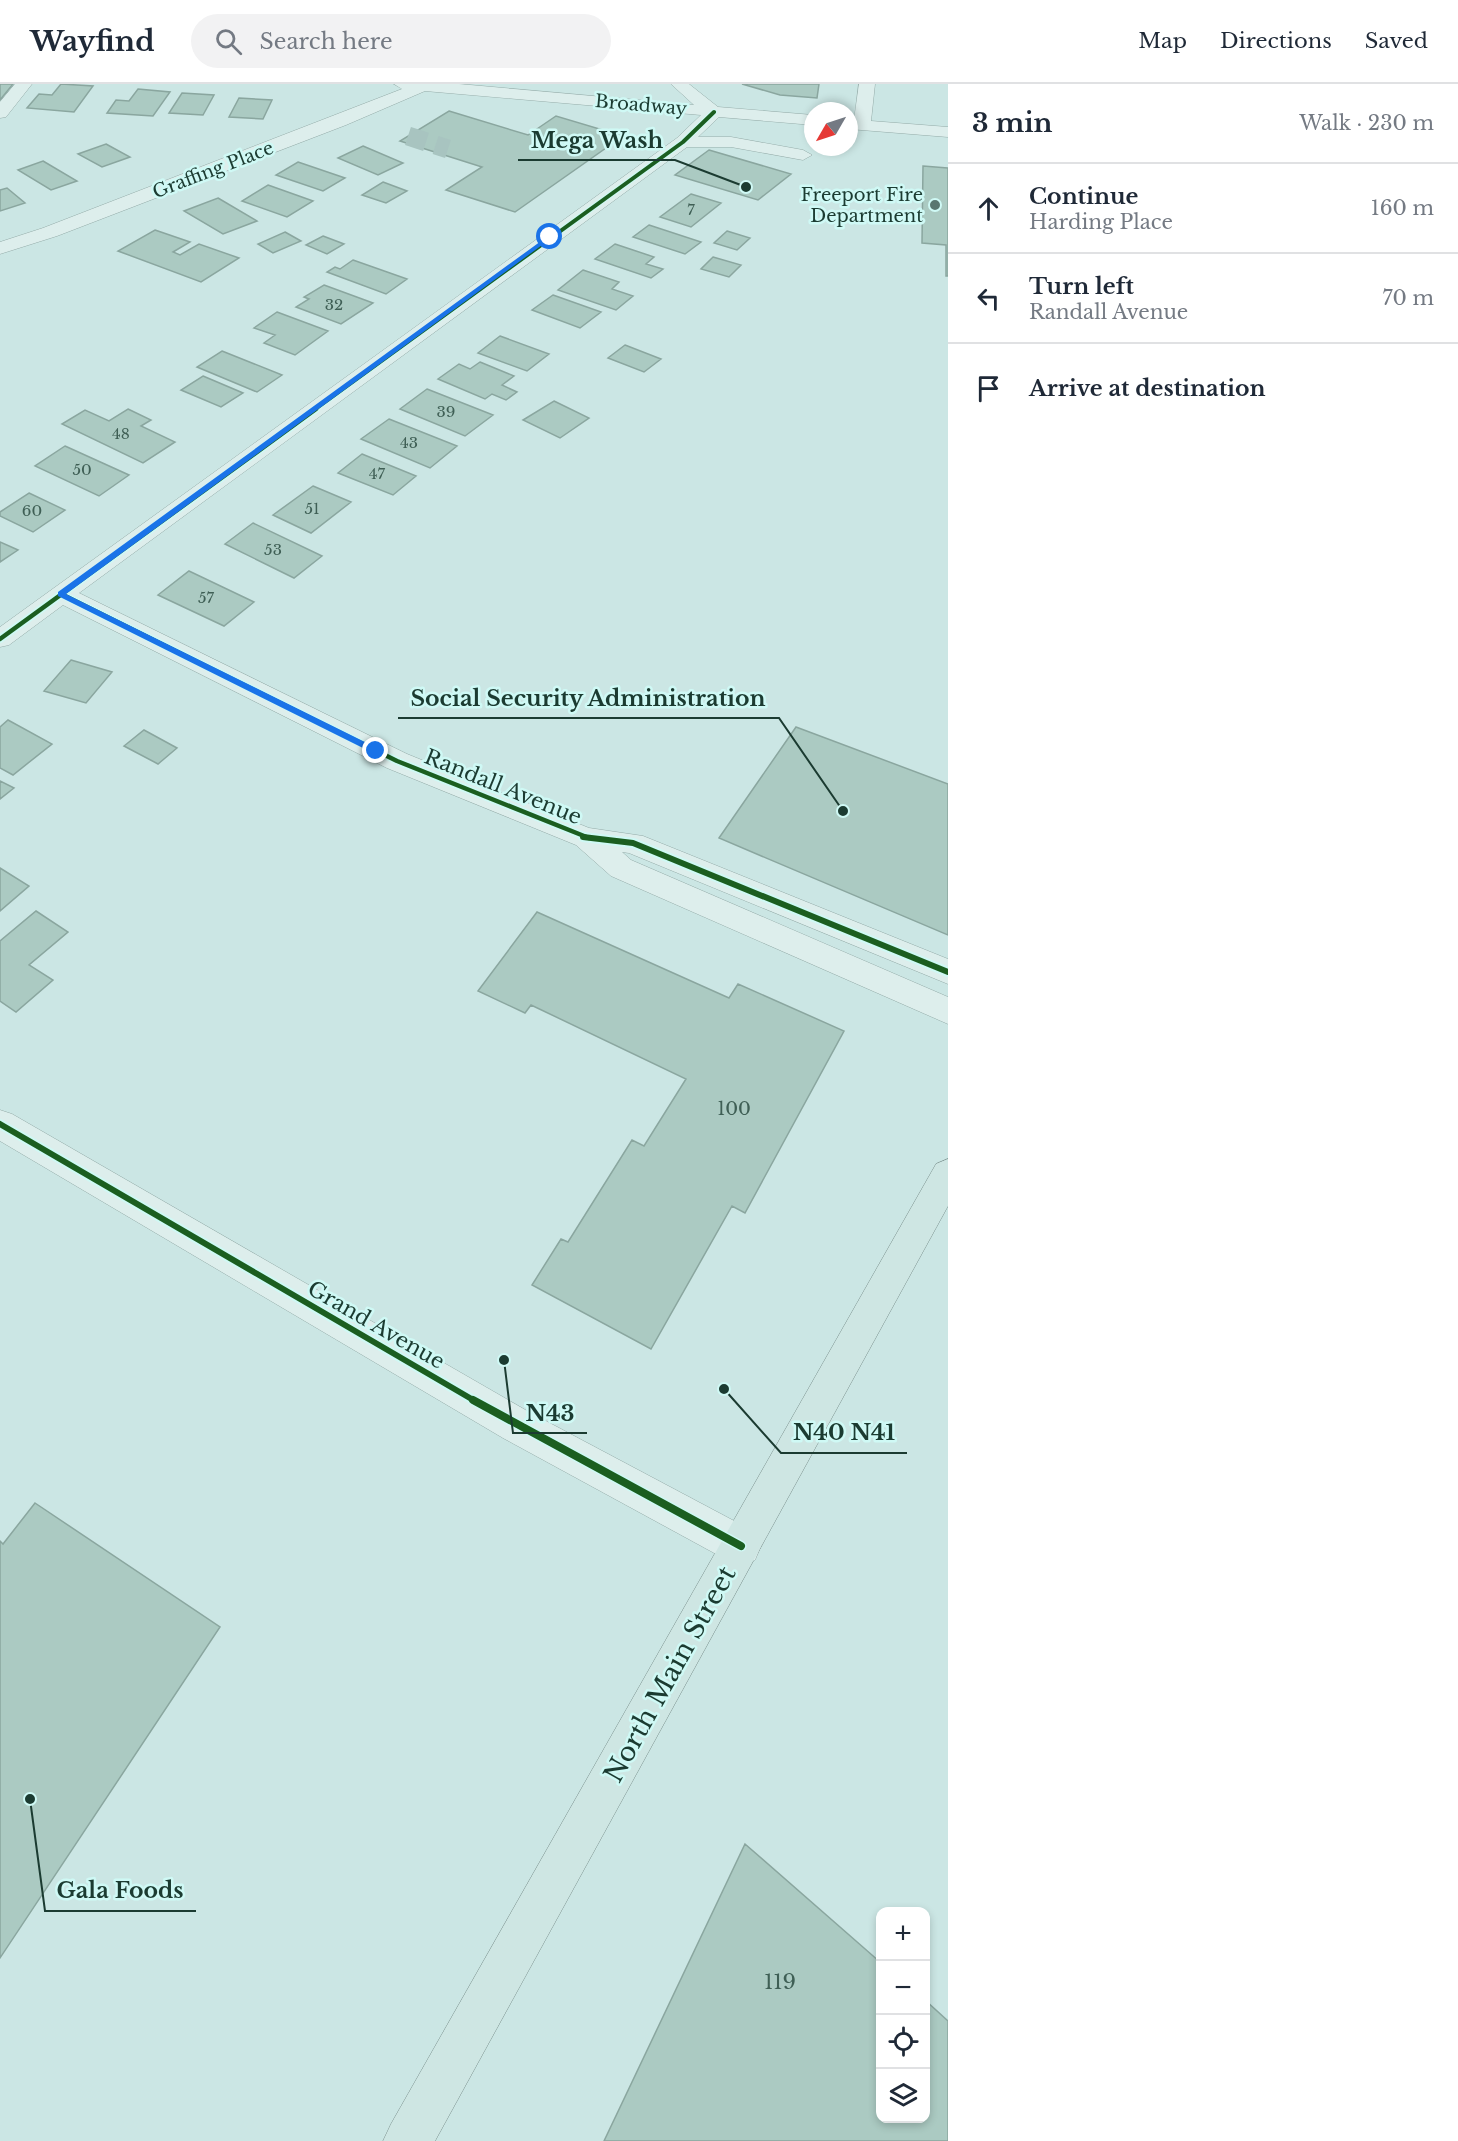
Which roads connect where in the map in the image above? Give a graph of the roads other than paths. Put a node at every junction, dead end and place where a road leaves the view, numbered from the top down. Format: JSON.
{"nodes":[{"id":1,"x":24,"y":84,"type":"edge"},
{"id":2,"x":397,"y":84,"type":"edge"},
{"id":3,"x":679,"y":84,"type":"edge"},
{"id":4,"x":867,"y":84,"type":"edge"},
{"id":5,"x":423,"y":86,"type":"junction"},
{"id":6,"x":714,"y":112,"type":"junction"},
{"id":7,"x":0,"y":113,"type":"edge"},
{"id":8,"x":741,"y":114,"type":"junction"},
{"id":9,"x":858,"y":117,"type":"edge"},
{"id":10,"x":804,"y":119,"type":"edge"},
{"id":11,"x":858,"y":124,"type":"edge"},
{"id":12,"x":948,"y":132,"type":"edge"},
{"id":13,"x":683,"y":142,"type":"junction"},
{"id":14,"x":731,"y":142,"type":"junction"},
{"id":15,"x":802,"y":155,"type":"dead end"},
{"id":16,"x":0,"y":248,"type":"edge"},
{"id":17,"x":61,"y":594,"type":"junction"},
{"id":18,"x":0,"y":639,"type":"edge"},
{"id":19,"x":586,"y":838,"type":"junction"},
{"id":20,"x":948,"y":972,"type":"edge"},
{"id":21,"x":948,"y":1011,"type":"edge"},
{"id":22,"x":0,"y":1124,"type":"edge"},
{"id":23,"x":948,"y":1174,"type":"edge"},
{"id":24,"x":741,"y":1546,"type":"junction"},
{"id":25,"x":408,"y":2141,"type":"edge"}],
"edges":[{"from":1,"to":7,"type":"street"},
{"from":2,"to":5,"type":"street","name":"Broadway"},
{"from":3,"to":6,"type":"street"},
{"from":4,"to":9,"type":"street"},
{"from":5,"to":6,"type":"street","name":"Broadway"},
{"from":5,"to":16,"type":"street","name":"Graffing Place"},
{"from":6,"to":8,"type":"street","name":"Broadway"},
{"from":6,"to":13,"type":"street"},
{"from":8,"to":10,"type":"street","name":"Broadway"},
{"from":8,"to":14,"type":"street"},
{"from":11,"to":12,"type":"street"},
{"from":13,"to":14,"type":"street"},
{"from":13,"to":17,"type":"street"},
{"from":14,"to":15,"type":"street"},
{"from":17,"to":18,"type":"street"},
{"from":17,"to":19,"type":"street","name":"Randall Avenue"},
{"from":19,"to":20,"type":"street","name":"Randall Avenue"},
{"from":19,"to":21,"type":"street","name":"Randall Avenue"},
{"from":22,"to":24,"type":"street","name":"Grand Avenue"},
{"from":23,"to":24,"type":"main road","name":"North Main Street"},
{"from":24,"to":25,"type":"main road","name":"North Main Street"}]}
